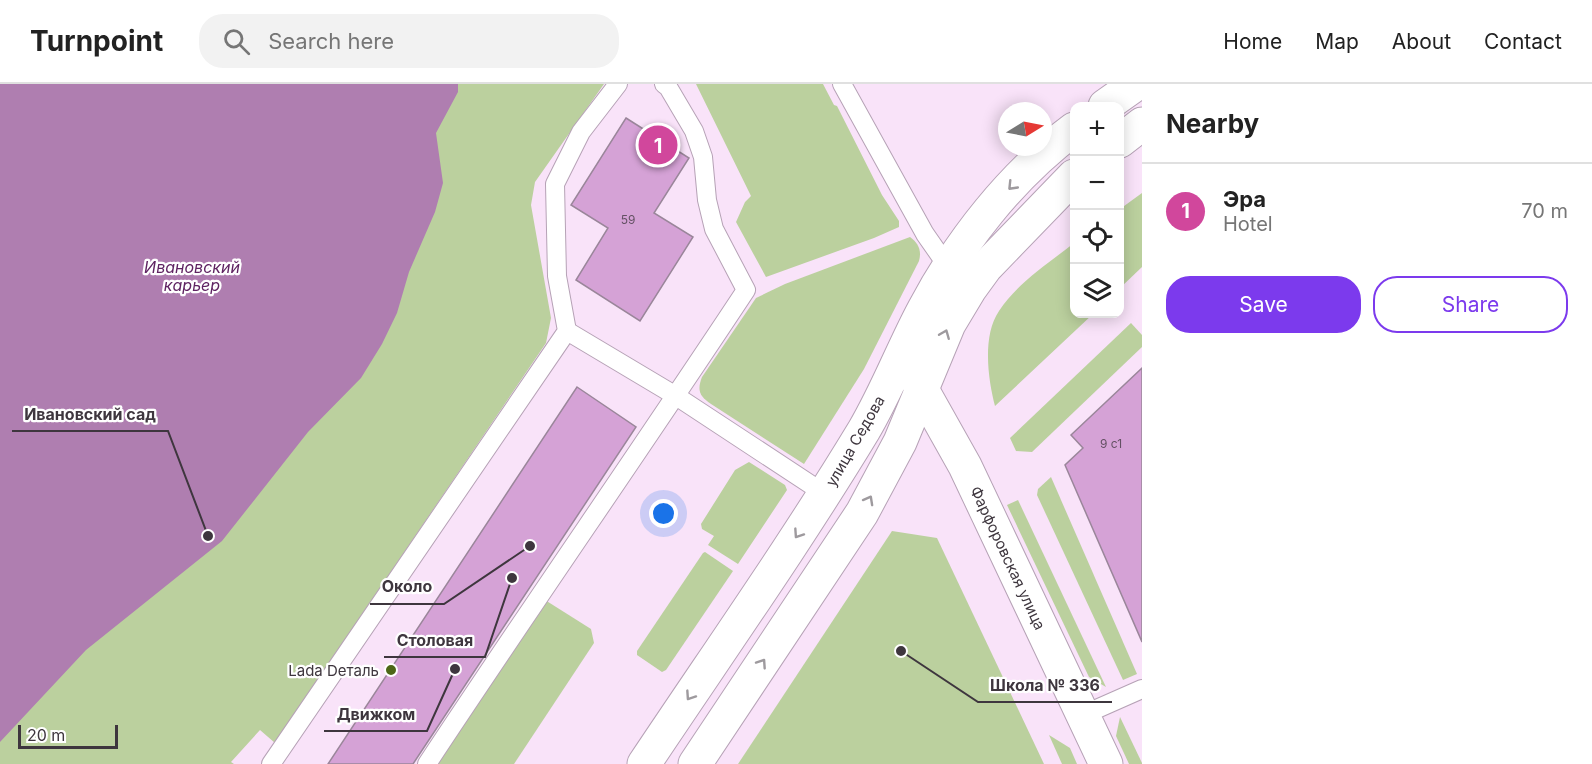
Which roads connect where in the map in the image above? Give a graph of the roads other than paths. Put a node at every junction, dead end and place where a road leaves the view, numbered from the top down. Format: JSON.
{"nodes":[{"id":1,"x":618,"y":84,"type":"edge"},
{"id":2,"x":664,"y":84,"type":"edge"},
{"id":3,"x":842,"y":84,"type":"edge"},
{"id":4,"x":1135,"y":84,"type":"edge"},
{"id":5,"x":1110,"y":102,"type":"edge"},
{"id":6,"x":1142,"y":124,"type":"edge"},
{"id":7,"x":1070,"y":132,"type":"edge"},
{"id":8,"x":1124,"y":137,"type":"edge"},
{"id":9,"x":1070,"y":180,"type":"edge"},
{"id":10,"x":948,"y":267,"type":"junction"},
{"id":11,"x":567,"y":331,"type":"junction"},
{"id":12,"x":902,"y":357,"type":"junction"},
{"id":13,"x":922,"y":388,"type":"junction"},
{"id":14,"x":676,"y":396,"type":"junction"},
{"id":15,"x":825,"y":494,"type":"junction"},
{"id":16,"x":1142,"y":689,"type":"edge"},
{"id":17,"x":1083,"y":715,"type":"junction"},
{"id":18,"x":271,"y":764,"type":"edge"},
{"id":19,"x":427,"y":764,"type":"edge"},
{"id":20,"x":644,"y":764,"type":"edge"},
{"id":21,"x":695,"y":764,"type":"edge"},
{"id":22,"x":1106,"y":764,"type":"edge"}],
"edges":[{"from":1,"to":11,"type":"lane"},
{"from":2,"to":14,"type":"lane"},
{"from":3,"to":10,"type":"lane"},
{"from":4,"to":5,"type":"main road"},
{"from":6,"to":8,"type":"main road"},
{"from":7,"to":10,"type":"main road","name":"улица Седова","one_way":true},
{"from":13,"to":9,"type":"main road","one_way":true},
{"from":10,"to":12,"type":"main road","name":"улица Седова"},
{"from":11,"to":14,"type":"lane"},
{"from":11,"to":18,"type":"lane"},
{"from":12,"to":13,"type":"main road","name":"Фарфоровская улица"},
{"from":12,"to":15,"type":"main road","name":"улица Седова"},
{"from":13,"to":17,"type":"main road","name":"Фарфоровская улица"},
{"from":21,"to":13,"type":"main road","one_way":true},
{"from":14,"to":15,"type":"lane"},
{"from":14,"to":19,"type":"lane"},
{"from":15,"to":20,"type":"main road","name":"улица Седова","one_way":true},
{"from":16,"to":17,"type":"lane"},
{"from":17,"to":22,"type":"main road","name":"Фарфоровская улица"}]}
